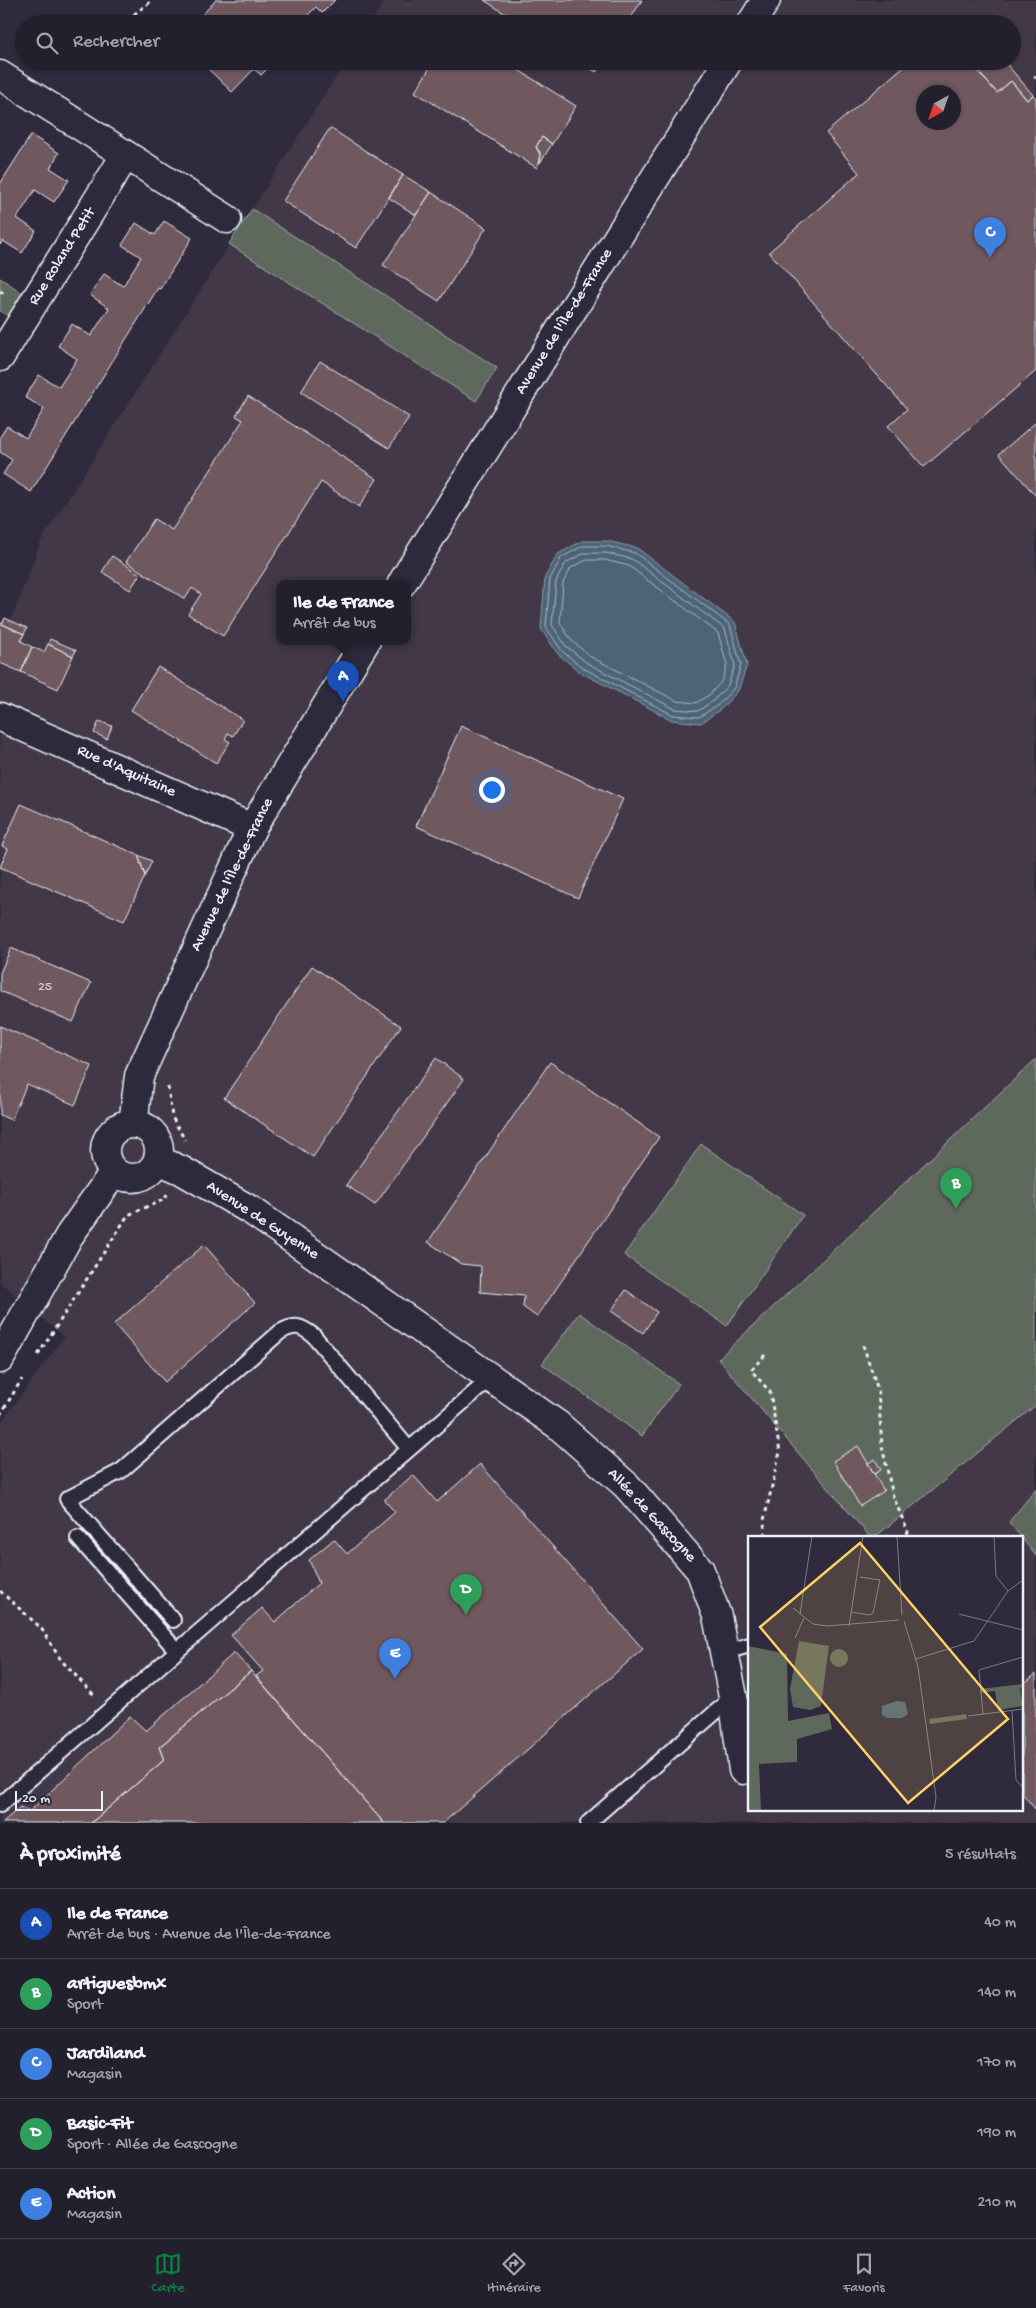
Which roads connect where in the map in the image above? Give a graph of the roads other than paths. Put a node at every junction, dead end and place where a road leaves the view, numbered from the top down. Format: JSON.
{"nodes":[{"id":1,"x":766,"y":0,"type":"edge"},
{"id":2,"x":757,"y":15,"type":"edge"},
{"id":3,"x":722,"y":70,"type":"edge"},
{"id":4,"x":0,"y":75,"type":"edge"},
{"id":5,"x":126,"y":156,"type":"junction"},
{"id":6,"x":227,"y":219,"type":"dead end"},
{"id":7,"x":0,"y":357,"type":"edge"},
{"id":8,"x":404,"y":580,"type":"edge"},
{"id":9,"x":364,"y":645,"type":"edge"},
{"id":10,"x":0,"y":717,"type":"edge"},
{"id":11,"x":252,"y":828,"type":"junction"},
{"id":12,"x":133,"y":1124,"type":"junction"},
{"id":13,"x":169,"y":1165,"type":"junction"},
{"id":14,"x":114,"y":1172,"type":"junction"},
{"id":15,"x":364,"y":1288,"type":"joint"},
{"id":16,"x":0,"y":1359,"type":"edge"},
{"id":17,"x":491,"y":1378,"type":"junction"},
{"id":18,"x":409,"y":1449,"type":"junction"},
{"id":19,"x":78,"y":1538,"type":"dead end"},
{"id":20,"x":173,"y":1620,"type":"dead end"},
{"id":21,"x":748,"y":1646,"type":"edge"},
{"id":22,"x":177,"y":1651,"type":"junction"},
{"id":23,"x":724,"y":1652,"type":"junction"},
{"id":24,"x":733,"y":1697,"type":"junction"},
{"id":25,"x":743,"y":1770,"type":"dead end"},
{"id":26,"x":0,"y":1805,"type":"edge"},
{"id":27,"x":588,"y":1823,"type":"edge"}],
"edges":[{"from":1,"to":2,"type":"street"},
{"from":3,"to":8,"type":"street","name":"Avenue de l'Île-de-France"},
{"from":4,"to":5,"type":"street"},
{"from":5,"to":6,"type":"street"},
{"from":5,"to":7,"type":"street","name":"Rue Roland Petit"},
{"from":9,"to":11,"type":"street","name":"Avenue de l'Île-de-France"},
{"from":10,"to":11,"type":"street","name":"Rue d'Aquitaine"},
{"from":11,"to":12,"type":"street","name":"Avenue de l'Île-de-France"},
{"from":12,"to":13,"type":"street"},
{"from":12,"to":14,"type":"street"},
{"from":13,"to":14,"type":"street"},
{"from":13,"to":15,"type":"street","name":"Avenue de Guyenne"},
{"from":14,"to":16,"type":"street"},
{"from":15,"to":17,"type":"street","name":"Allée de Gascogne"},
{"from":17,"to":18,"type":"lane"},
{"from":17,"to":23,"type":"street","name":"Allée de Gascogne"},
{"from":18,"to":20,"type":"lane"},
{"from":18,"to":22,"type":"lane"},
{"from":19,"to":22,"type":"lane"},
{"from":21,"to":23,"type":"lane"},
{"from":22,"to":26,"type":"lane"},
{"from":23,"to":24,"type":"street","name":"Allée de Gascogne"},
{"from":24,"to":25,"type":"street","name":"Allée de Gascogne"},
{"from":24,"to":27,"type":"lane"}]}
